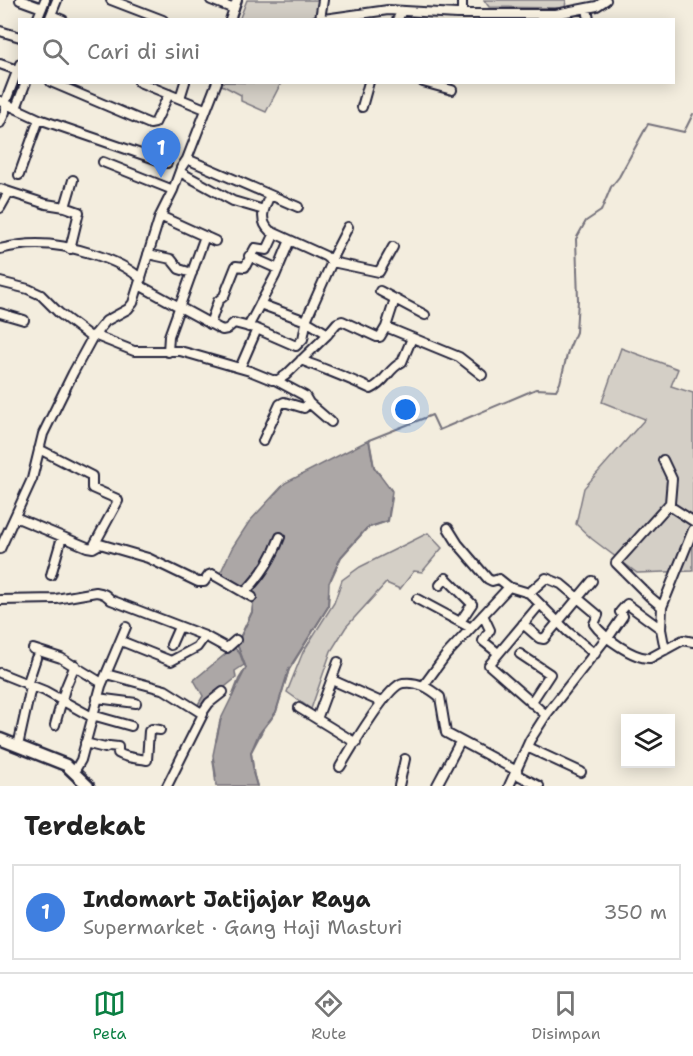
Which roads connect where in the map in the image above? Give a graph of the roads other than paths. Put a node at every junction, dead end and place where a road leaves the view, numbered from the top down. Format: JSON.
{"nodes":[{"id":1,"x":20,"y":0,"type":"edge"},
{"id":2,"x":57,"y":0,"type":"edge"},
{"id":3,"x":111,"y":0,"type":"edge"},
{"id":4,"x":211,"y":0,"type":"edge"},
{"id":5,"x":237,"y":0,"type":"edge"},
{"id":6,"x":323,"y":0,"type":"edge"},
{"id":7,"x":391,"y":0,"type":"edge"},
{"id":8,"x":462,"y":0,"type":"edge"},
{"id":9,"x":606,"y":0,"type":"edge"},
{"id":10,"x":43,"y":4,"type":"edge"},
{"id":11,"x":587,"y":8,"type":"junction"},
{"id":12,"x":234,"y":9,"type":"junction"},
{"id":13,"x":388,"y":10,"type":"junction"},
{"id":14,"x":402,"y":11,"type":"junction"},
{"id":15,"x":458,"y":16,"type":"edge"},
{"id":16,"x":50,"y":17,"type":"edge"},
{"id":17,"x":446,"y":17,"type":"edge"},
{"id":18,"x":488,"y":17,"type":"edge"},
{"id":19,"x":158,"y":18,"type":"edge"},
{"id":20,"x":231,"y":18,"type":"edge"},
{"id":21,"x":319,"y":18,"type":"edge"},
{"id":22,"x":327,"y":18,"type":"edge"},
{"id":23,"x":399,"y":18,"type":"edge"},
{"id":24,"x":589,"y":18,"type":"edge"},
{"id":25,"x":0,"y":31,"type":"edge"},
{"id":26,"x":18,"y":36,"type":"edge"},
{"id":27,"x":0,"y":64,"type":"edge"},
{"id":28,"x":18,"y":67,"type":"edge"},
{"id":29,"x":25,"y":84,"type":"edge"},
{"id":30,"x":56,"y":84,"type":"edge"},
{"id":31,"x":144,"y":84,"type":"edge"},
{"id":32,"x":184,"y":84,"type":"edge"},
{"id":33,"x":216,"y":84,"type":"edge"},
{"id":34,"x":368,"y":84,"type":"edge"},
{"id":35,"x":430,"y":84,"type":"edge"},
{"id":36,"x":452,"y":90,"type":"dead end"},
{"id":37,"x":169,"y":94,"type":"junction"},
{"id":38,"x":180,"y":98,"type":"junction"},
{"id":39,"x":2,"y":102,"type":"edge"},
{"id":40,"x":362,"y":107,"type":"dead end"},
{"id":41,"x":16,"y":108,"type":"junction"},
{"id":42,"x":205,"y":109,"type":"junction"},
{"id":43,"x":4,"y":112,"type":"junction"},
{"id":44,"x":39,"y":119,"type":"junction"},
{"id":45,"x":0,"y":123,"type":"edge"},
{"id":46,"x":188,"y":159,"type":"junction"},
{"id":47,"x":103,"y":162,"type":"dead end"},
{"id":48,"x":168,"y":163,"type":"dead end"},
{"id":49,"x":180,"y":172,"type":"junction"},
{"id":50,"x":19,"y":175,"type":"dead end"},
{"id":51,"x":73,"y":180,"type":"dead end"},
{"id":52,"x":0,"y":189,"type":"edge"},
{"id":53,"x":173,"y":190,"type":"junction"},
{"id":54,"x":9,"y":192,"type":"junction"},
{"id":55,"x":270,"y":195,"type":"junction"},
{"id":56,"x":65,"y":207,"type":"junction"},
{"id":57,"x":298,"y":207,"type":"dead end"},
{"id":58,"x":0,"y":208,"type":"edge"},
{"id":59,"x":264,"y":210,"type":"junction"},
{"id":60,"x":160,"y":216,"type":"junction"},
{"id":61,"x":348,"y":227,"type":"dead end"},
{"id":62,"x":275,"y":233,"type":"junction"},
{"id":63,"x":205,"y":236,"type":"junction"},
{"id":64,"x":290,"y":240,"type":"junction"},
{"id":65,"x":215,"y":241,"type":"dead end"},
{"id":66,"x":393,"y":247,"type":"dead end"},
{"id":67,"x":0,"y":249,"type":"edge"},
{"id":68,"x":70,"y":249,"type":"junction"},
{"id":69,"x":148,"y":254,"type":"junction"},
{"id":70,"x":249,"y":256,"type":"junction"},
{"id":71,"x":332,"y":261,"type":"junction"},
{"id":72,"x":278,"y":269,"type":"junction"},
{"id":73,"x":192,"y":273,"type":"junction"},
{"id":74,"x":0,"y":282,"type":"edge"},
{"id":75,"x":140,"y":282,"type":"junction"},
{"id":76,"x":380,"y":291,"type":"dead end"},
{"id":77,"x":395,"y":299,"type":"junction"},
{"id":78,"x":260,"y":304,"type":"junction"},
{"id":79,"x":180,"y":309,"type":"junction"},
{"id":80,"x":0,"y":313,"type":"edge"},
{"id":81,"x":425,"y":315,"type":"dead end"},
{"id":82,"x":24,"y":320,"type":"dead end"},
{"id":83,"x":306,"y":321,"type":"junction"},
{"id":84,"x":210,"y":324,"type":"junction"},
{"id":85,"x":386,"y":327,"type":"junction"},
{"id":86,"x":253,"y":328,"type":"junction"},
{"id":87,"x":328,"y":334,"type":"junction"},
{"id":88,"x":93,"y":337,"type":"junction"},
{"id":89,"x":412,"y":338,"type":"junction"},
{"id":90,"x":168,"y":352,"type":"junction"},
{"id":91,"x":301,"y":360,"type":"junction"},
{"id":92,"x":240,"y":368,"type":"junction"},
{"id":93,"x":482,"y":375,"type":"dead end"},
{"id":94,"x":275,"y":380,"type":"junction"},
{"id":95,"x":309,"y":403,"type":"junction"},
{"id":96,"x":331,"y":422,"type":"dead end"},
{"id":97,"x":263,"y":441,"type":"dead end"},
{"id":98,"x":39,"y":449,"type":"junction"},
{"id":99,"x":663,"y":460,"type":"dead end"},
{"id":100,"x":668,"y":505,"type":"junction"},
{"id":101,"x":15,"y":517,"type":"junction"},
{"id":102,"x":693,"y":520,"type":"edge"},
{"id":103,"x":448,"y":528,"type":"dead end"},
{"id":104,"x":693,"y":530,"type":"edge"},
{"id":105,"x":62,"y":537,"type":"junction"},
{"id":106,"x":280,"y":537,"type":"dead end"},
{"id":107,"x":93,"y":548,"type":"junction"},
{"id":108,"x":0,"y":549,"type":"edge"},
{"id":109,"x":51,"y":575,"type":"dead end"},
{"id":110,"x":592,"y":581,"type":"dead end"},
{"id":111,"x":440,"y":585,"type":"dead end"},
{"id":112,"x":509,"y":587,"type":"junction"},
{"id":113,"x":528,"y":593,"type":"junction"},
{"id":114,"x":579,"y":598,"type":"junction"},
{"id":115,"x":417,"y":599,"type":"dead end"},
{"id":116,"x":0,"y":600,"type":"edge"},
{"id":117,"x":540,"y":604,"type":"junction"},
{"id":118,"x":662,"y":607,"type":"junction"},
{"id":119,"x":483,"y":615,"type":"junction"},
{"id":120,"x":558,"y":620,"type":"junction"},
{"id":121,"x":460,"y":622,"type":"junction"},
{"id":122,"x":523,"y":624,"type":"junction"},
{"id":123,"x":126,"y":627,"type":"dead end"},
{"id":124,"x":180,"y":627,"type":"junction"},
{"id":125,"x":471,"y":628,"type":"junction"},
{"id":126,"x":661,"y":629,"type":"junction"},
{"id":127,"x":205,"y":636,"type":"junction"},
{"id":128,"x":607,"y":637,"type":"junction"},
{"id":129,"x":236,"y":640,"type":"dead end"},
{"id":130,"x":121,"y":641,"type":"junction"},
{"id":131,"x":693,"y":642,"type":"edge"},
{"id":132,"x":171,"y":645,"type":"dead end"},
{"id":133,"x":33,"y":649,"type":"dead end"},
{"id":134,"x":665,"y":650,"type":"junction"},
{"id":135,"x":498,"y":653,"type":"junction"},
{"id":136,"x":520,"y":654,"type":"dead end"},
{"id":137,"x":595,"y":654,"type":"junction"},
{"id":138,"x":36,"y":658,"type":"dead end"},
{"id":139,"x":339,"y":662,"type":"dead end"},
{"id":140,"x":75,"y":666,"type":"junction"},
{"id":141,"x":0,"y":673,"type":"edge"},
{"id":142,"x":106,"y":674,"type":"junction"},
{"id":143,"x":332,"y":680,"type":"junction"},
{"id":144,"x":102,"y":683,"type":"junction"},
{"id":145,"x":424,"y":685,"type":"junction"},
{"id":146,"x":29,"y":686,"type":"junction"},
{"id":147,"x":223,"y":692,"type":"dead end"},
{"id":148,"x":97,"y":698,"type":"junction"},
{"id":149,"x":62,"y":701,"type":"junction"},
{"id":150,"x":381,"y":702,"type":"junction"},
{"id":151,"x":531,"y":703,"type":"junction"},
{"id":152,"x":136,"y":704,"type":"dead end"},
{"id":153,"x":299,"y":708,"type":"dead end"},
{"id":154,"x":202,"y":713,"type":"junction"},
{"id":155,"x":546,"y":715,"type":"junction"},
{"id":156,"x":92,"y":716,"type":"junction"},
{"id":157,"x":316,"y":719,"type":"junction"},
{"id":158,"x":55,"y":725,"type":"dead end"},
{"id":159,"x":131,"y":726,"type":"dead end"},
{"id":160,"x":160,"y":730,"type":"dead end"},
{"id":161,"x":0,"y":739,"type":"edge"},
{"id":162,"x":460,"y":742,"type":"junction"},
{"id":163,"x":85,"y":743,"type":"junction"},
{"id":164,"x":356,"y":744,"type":"junction"},
{"id":165,"x":18,"y":746,"type":"junction"},
{"id":166,"x":527,"y":747,"type":"junction"},
{"id":167,"x":405,"y":759,"type":"dead end"},
{"id":168,"x":340,"y":768,"type":"dead end"},
{"id":169,"x":75,"y":772,"type":"junction"},
{"id":170,"x":581,"y":772,"type":"dead end"},
{"id":171,"x":517,"y":773,"type":"junction"},
{"id":172,"x":437,"y":785,"type":"edge"},
{"id":173,"x":88,"y":786,"type":"edge"},
{"id":174,"x":167,"y":786,"type":"edge"},
{"id":175,"x":399,"y":786,"type":"edge"},
{"id":176,"x":509,"y":786,"type":"edge"},
{"id":177,"x":539,"y":786,"type":"edge"}],
"edges":[{"from":1,"to":10,"type":"street"},
{"from":2,"to":16,"type":"street"},
{"from":3,"to":19,"type":"street"},
{"from":4,"to":12,"type":"street"},
{"from":5,"to":12,"type":"street"},
{"from":6,"to":21,"type":"street"},
{"from":7,"to":13,"type":"street"},
{"from":8,"to":15,"type":"street"},
{"from":9,"to":11,"type":"street"},
{"from":11,"to":18,"type":"street"},
{"from":11,"to":24,"type":"street"},
{"from":12,"to":20,"type":"street"},
{"from":13,"to":14,"type":"street"},
{"from":13,"to":22,"type":"street"},
{"from":14,"to":17,"type":"street"},
{"from":14,"to":23,"type":"street"},
{"from":15,"to":17,"type":"street"},
{"from":15,"to":18,"type":"street"},
{"from":25,"to":26,"type":"street"},
{"from":27,"to":28,"type":"street"},
{"from":28,"to":39,"type":"street"},
{"from":29,"to":41,"type":"street"},
{"from":30,"to":37,"type":"street"},
{"from":31,"to":37,"type":"street"},
{"from":32,"to":38,"type":"street"},
{"from":33,"to":42,"type":"street"},
{"from":34,"to":40,"type":"street"},
{"from":35,"to":36,"type":"street"},
{"from":37,"to":38,"type":"street"},
{"from":38,"to":42,"type":"street"},
{"from":39,"to":41,"type":"street"},
{"from":39,"to":43,"type":"street"},
{"from":41,"to":43,"type":"street"},
{"from":41,"to":44,"type":"street"},
{"from":42,"to":46,"type":"street"},
{"from":43,"to":45,"type":"street"},
{"from":44,"to":48,"type":"street"},
{"from":44,"to":50,"type":"street"},
{"from":46,"to":49,"type":"street"},
{"from":46,"to":55,"type":"street"},
{"from":47,"to":53,"type":"street"},
{"from":49,"to":53,"type":"street"},
{"from":49,"to":59,"type":"street"},
{"from":51,"to":56,"type":"street"},
{"from":52,"to":54,"type":"street"},
{"from":53,"to":60,"type":"street"},
{"from":54,"to":56,"type":"street"},
{"from":54,"to":58,"type":"street"},
{"from":55,"to":57,"type":"street"},
{"from":55,"to":59,"type":"street"},
{"from":56,"to":68,"type":"street"},
{"from":59,"to":62,"type":"street"},
{"from":60,"to":63,"type":"street"},
{"from":60,"to":69,"type":"street"},
{"from":61,"to":71,"type":"street"},
{"from":62,"to":64,"type":"street"},
{"from":62,"to":70,"type":"street"},
{"from":63,"to":65,"type":"street"},
{"from":63,"to":73,"type":"street"},
{"from":64,"to":71,"type":"street"},
{"from":64,"to":72,"type":"street"},
{"from":66,"to":71,"type":"street"},
{"from":67,"to":68,"type":"street"},
{"from":68,"to":75,"type":"street"},
{"from":69,"to":73,"type":"street"},
{"from":69,"to":75,"type":"street"},
{"from":70,"to":72,"type":"street"},
{"from":70,"to":84,"type":"street"},
{"from":71,"to":83,"type":"street"},
{"from":72,"to":78,"type":"street"},
{"from":73,"to":79,"type":"street"},
{"from":74,"to":88,"type":"street"},
{"from":75,"to":79,"type":"street"},
{"from":75,"to":88,"type":"street"},
{"from":76,"to":77,"type":"street"},
{"from":77,"to":81,"type":"street"},
{"from":77,"to":85,"type":"street"},
{"from":78,"to":83,"type":"street"},
{"from":78,"to":86,"type":"street"},
{"from":79,"to":84,"type":"street"},
{"from":79,"to":90,"type":"street"},
{"from":80,"to":82,"type":"street"},
{"from":83,"to":86,"type":"street"},
{"from":83,"to":87,"type":"street"},
{"from":84,"to":86,"type":"street"},
{"from":85,"to":87,"type":"street"},
{"from":85,"to":89,"type":"street"},
{"from":86,"to":92,"type":"street"},
{"from":87,"to":91,"type":"street"},
{"from":88,"to":90,"type":"street"},
{"from":88,"to":98,"type":"street"},
{"from":89,"to":91,"type":"street"},
{"from":89,"to":93,"type":"street"},
{"from":90,"to":92,"type":"street"},
{"from":91,"to":94,"type":"street"},
{"from":92,"to":94,"type":"street"},
{"from":94,"to":95,"type":"street"},
{"from":95,"to":96,"type":"street"},
{"from":95,"to":97,"type":"street"},
{"from":98,"to":101,"type":"street"},
{"from":98,"to":107,"type":"street"},
{"from":99,"to":100,"type":"street"},
{"from":100,"to":102,"type":"street"},
{"from":100,"to":118,"type":"street"},
{"from":101,"to":105,"type":"street"},
{"from":101,"to":108,"type":"street"},
{"from":103,"to":112,"type":"street"},
{"from":104,"to":118,"type":"street"},
{"from":105,"to":107,"type":"street"},
{"from":105,"to":109,"type":"street"},
{"from":106,"to":107,"type":"street"},
{"from":110,"to":114,"type":"street"},
{"from":111,"to":121,"type":"street"},
{"from":112,"to":113,"type":"street"},
{"from":112,"to":119,"type":"street"},
{"from":113,"to":114,"type":"street"},
{"from":113,"to":117,"type":"street"},
{"from":114,"to":120,"type":"street"},
{"from":114,"to":128,"type":"street"},
{"from":115,"to":121,"type":"street"},
{"from":116,"to":124,"type":"street"},
{"from":117,"to":120,"type":"street"},
{"from":117,"to":122,"type":"street"},
{"from":118,"to":126,"type":"street"},
{"from":119,"to":125,"type":"street"},
{"from":119,"to":135,"type":"street"},
{"from":120,"to":122,"type":"street"},
{"from":120,"to":137,"type":"street"},
{"from":121,"to":125,"type":"street"},
{"from":122,"to":135,"type":"street"},
{"from":123,"to":130,"type":"street"},
{"from":124,"to":127,"type":"street"},
{"from":124,"to":132,"type":"street"},
{"from":125,"to":145,"type":"street"},
{"from":126,"to":128,"type":"street"},
{"from":126,"to":134,"type":"street"},
{"from":127,"to":129,"type":"street"},
{"from":127,"to":130,"type":"street"},
{"from":128,"to":134,"type":"street"},
{"from":128,"to":137,"type":"street"},
{"from":130,"to":142,"type":"street"},
{"from":131,"to":134,"type":"street"},
{"from":133,"to":140,"type":"street"},
{"from":135,"to":151,"type":"street"},
{"from":136,"to":151,"type":"street"},
{"from":137,"to":155,"type":"street"},
{"from":138,"to":146,"type":"street"},
{"from":139,"to":143,"type":"street"},
{"from":140,"to":144,"type":"street"},
{"from":140,"to":149,"type":"street"},
{"from":141,"to":146,"type":"street"},
{"from":142,"to":144,"type":"street"},
{"from":142,"to":154,"type":"street"},
{"from":143,"to":150,"type":"street"},
{"from":143,"to":157,"type":"street"},
{"from":144,"to":148,"type":"street"},
{"from":145,"to":150,"type":"street"},
{"from":145,"to":162,"type":"street"},
{"from":146,"to":149,"type":"street"},
{"from":146,"to":165,"type":"street"},
{"from":147,"to":154,"type":"street"},
{"from":148,"to":152,"type":"street"},
{"from":148,"to":156,"type":"street"},
{"from":149,"to":156,"type":"street"},
{"from":149,"to":158,"type":"street"},
{"from":150,"to":164,"type":"street"},
{"from":151,"to":155,"type":"street"},
{"from":153,"to":157,"type":"street"},
{"from":154,"to":174,"type":"street"},
{"from":155,"to":166,"type":"street"},
{"from":156,"to":159,"type":"street"},
{"from":156,"to":163,"type":"street"},
{"from":157,"to":164,"type":"street"},
{"from":160,"to":163,"type":"street"},
{"from":161,"to":165,"type":"street"},
{"from":162,"to":171,"type":"street"},
{"from":162,"to":172,"type":"street"},
{"from":163,"to":169,"type":"street"},
{"from":164,"to":168,"type":"street"},
{"from":165,"to":169,"type":"street"},
{"from":166,"to":170,"type":"street"},
{"from":166,"to":171,"type":"street"},
{"from":167,"to":175,"type":"street"},
{"from":169,"to":173,"type":"street"},
{"from":171,"to":176,"type":"street"},
{"from":171,"to":177,"type":"street"}]}
